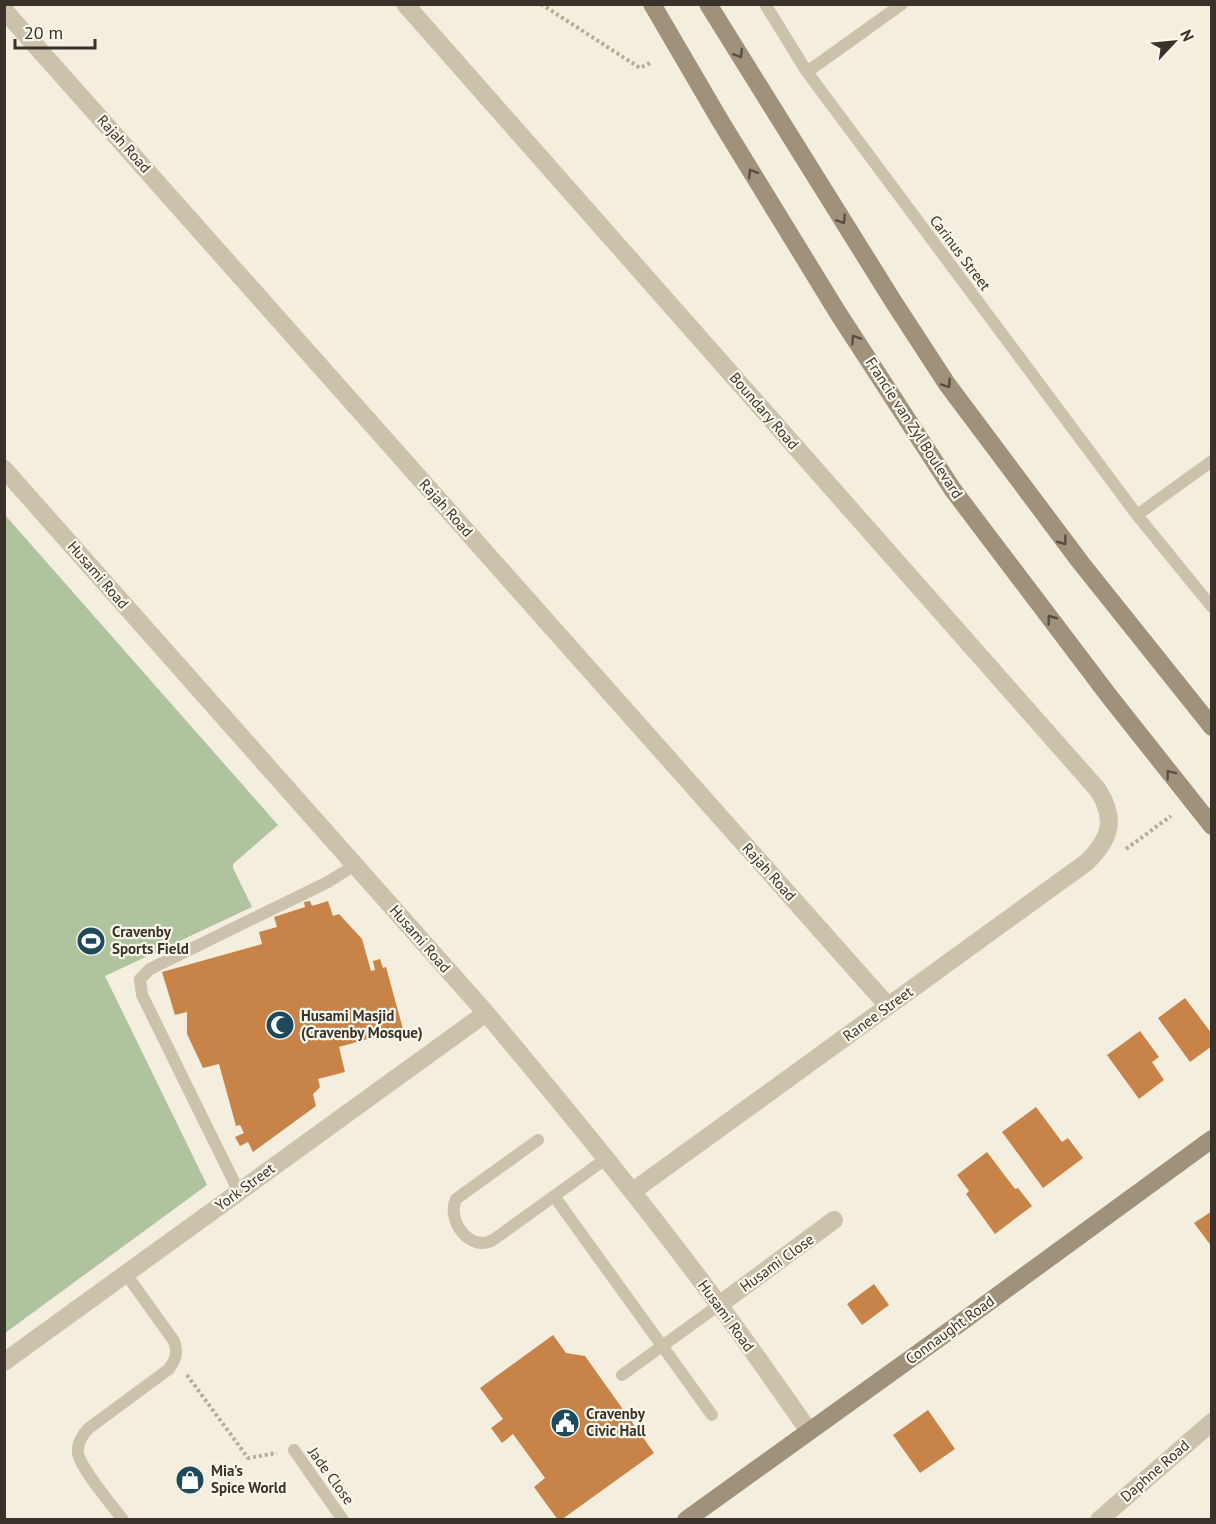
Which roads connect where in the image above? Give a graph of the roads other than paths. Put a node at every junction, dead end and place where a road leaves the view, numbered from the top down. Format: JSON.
{"nodes":[{"id":1,"x":405,"y":4,"type":"edge"},
{"id":2,"x":652,"y":4,"type":"edge"},
{"id":3,"x":708,"y":4,"type":"edge"},
{"id":4,"x":765,"y":4,"type":"edge"},
{"id":5,"x":902,"y":4,"type":"edge"},
{"id":6,"x":6,"y":7,"type":"edge"},
{"id":7,"x":807,"y":72,"type":"junction"},
{"id":8,"x":1212,"y":461,"type":"edge"},
{"id":9,"x":4,"y":468,"type":"edge"},
{"id":10,"x":1137,"y":515,"type":"junction"},
{"id":11,"x":1212,"y":607,"type":"edge"},
{"id":12,"x":1212,"y":727,"type":"edge"},
{"id":13,"x":1110,"y":825,"type":"joint"},
{"id":14,"x":1212,"y":826,"type":"edge"},
{"id":15,"x":355,"y":865,"type":"junction"},
{"id":16,"x":888,"y":1006,"type":"junction"},
{"id":17,"x":486,"y":1013,"type":"junction"},
{"id":18,"x":1212,"y":1139,"type":"edge"},
{"id":19,"x":538,"y":1140,"type":"dead end"},
{"id":20,"x":607,"y":1158,"type":"junction"},
{"id":21,"x":633,"y":1191,"type":"junction"},
{"id":22,"x":239,"y":1192,"type":"junction"},
{"id":23,"x":554,"y":1196,"type":"junction"},
{"id":24,"x":834,"y":1220,"type":"dead end"},
{"id":25,"x":126,"y":1274,"type":"junction"},
{"id":26,"x":719,"y":1305,"type":"junction"},
{"id":27,"x":662,"y":1346,"type":"junction"},
{"id":28,"x":4,"y":1362,"type":"edge"},
{"id":29,"x":622,"y":1375,"type":"dead end"},
{"id":30,"x":712,"y":1415,"type":"dead end"},
{"id":31,"x":1212,"y":1422,"type":"edge"},
{"id":32,"x":809,"y":1431,"type":"junction"},
{"id":33,"x":294,"y":1450,"type":"road end"},
{"id":34,"x":123,"y":1520,"type":"edge"},
{"id":35,"x":344,"y":1520,"type":"edge"},
{"id":36,"x":686,"y":1520,"type":"edge"},
{"id":37,"x":1099,"y":1520,"type":"edge"}],
"edges":[{"from":1,"to":13,"type":"street","name":"Boundary Road"},
{"from":14,"to":2,"type":"main road","name":"Francie van Zyl Boulevard","one_way":true},
{"from":3,"to":12,"type":"main road","one_way":true},
{"from":4,"to":7,"type":"lane","name":"Carinus Street"},
{"from":5,"to":7,"type":"lane"},
{"from":6,"to":16,"type":"street","name":"Rajah Road"},
{"from":7,"to":10,"type":"lane","name":"Carinus Street"},
{"from":8,"to":10,"type":"lane"},
{"from":9,"to":15,"type":"street","name":"Husami Road"},
{"from":10,"to":11,"type":"lane","name":"Carinus Street"},
{"from":13,"to":16,"type":"street","name":"Ranee Street"},
{"from":15,"to":17,"type":"street","name":"Husami Road"},
{"from":15,"to":22,"type":"lane"},
{"from":16,"to":21,"type":"street","name":"Ranee Street"},
{"from":17,"to":20,"type":"street","name":"Husami Road"},
{"from":17,"to":22,"type":"street","name":"York Street"},
{"from":18,"to":32,"type":"main road","name":"Connaught Road"},
{"from":19,"to":23,"type":"lane"},
{"from":20,"to":21,"type":"street","name":"Husami Road"},
{"from":20,"to":23,"type":"lane"},
{"from":21,"to":26,"type":"street","name":"Husami Road"},
{"from":22,"to":25,"type":"street","name":"York Street"},
{"from":23,"to":27,"type":"lane"},
{"from":24,"to":26,"type":"street","name":"Husami Close"},
{"from":25,"to":28,"type":"street","name":"York Street"},
{"from":25,"to":34,"type":"lane"},
{"from":26,"to":27,"type":"lane"},
{"from":26,"to":32,"type":"street","name":"Husami Road"},
{"from":27,"to":29,"type":"lane"},
{"from":27,"to":30,"type":"lane"},
{"from":31,"to":37,"type":"street","name":"Daphne Road"},
{"from":32,"to":36,"type":"main road","name":"Connaught Road"},
{"from":33,"to":35,"type":"lane","name":"Jade Close"}]}
